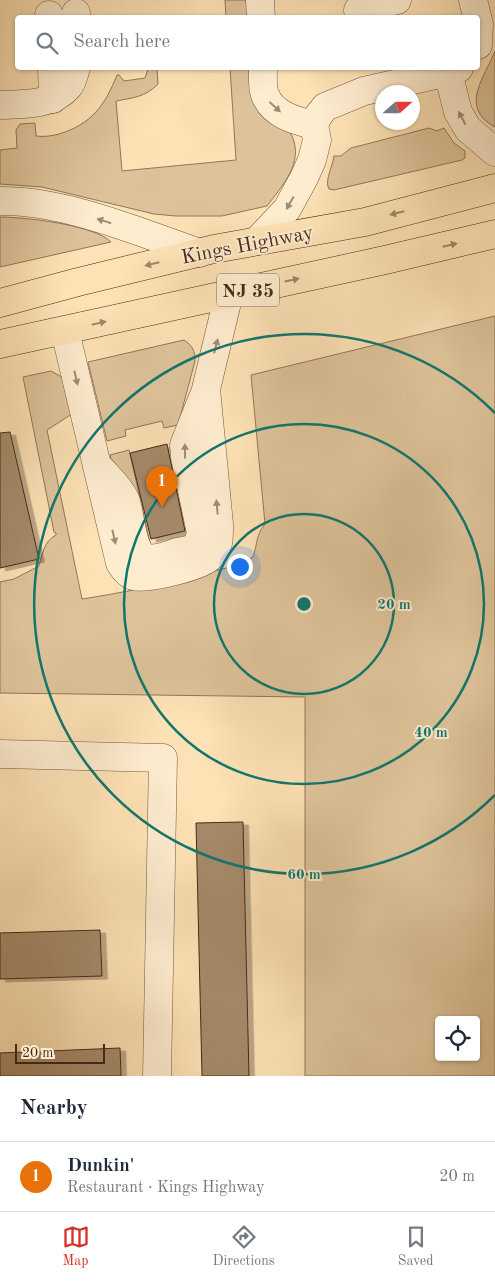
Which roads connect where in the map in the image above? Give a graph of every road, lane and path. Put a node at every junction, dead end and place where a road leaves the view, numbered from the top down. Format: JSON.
{"nodes":[{"id":1,"x":260,"y":0,"type":"edge"},
{"id":2,"x":398,"y":0,"type":"edge"},
{"id":3,"x":473,"y":0,"type":"edge"},
{"id":4,"x":261,"y":15,"type":"edge"},
{"id":5,"x":359,"y":15,"type":"edge"},
{"id":6,"x":477,"y":15,"type":"edge"},
{"id":7,"x":52,"y":70,"type":"edge"},
{"id":8,"x":75,"y":70,"type":"edge"},
{"id":9,"x":263,"y":70,"type":"edge"},
{"id":10,"x":453,"y":70,"type":"edge"},
{"id":11,"x":363,"y":79,"type":"edge"},
{"id":12,"x":53,"y":99,"type":"junction"},
{"id":13,"x":0,"y":105,"type":"edge"},
{"id":14,"x":314,"y":124,"type":"junction"},
{"id":15,"x":495,"y":152,"type":"edge"},
{"id":16,"x":495,"y":188,"type":"edge"},
{"id":17,"x":0,"y":200,"type":"edge"},
{"id":18,"x":495,"y":234,"type":"edge"},
{"id":19,"x":257,"y":241,"type":"junction"},
{"id":20,"x":200,"y":253,"type":"junction"},
{"id":21,"x":78,"y":282,"type":"junction"},
{"id":22,"x":0,"y":286,"type":"edge"},
{"id":23,"x":229,"y":294,"type":"junction"},
{"id":24,"x":0,"y":303,"type":"edge"},
{"id":25,"x":65,"y":331,"type":"junction"},
{"id":26,"x":0,"y":344,"type":"edge"},
{"id":27,"x":0,"y":754,"type":"edge"},
{"id":28,"x":157,"y":1076,"type":"edge"}],
"edges":[{"from":1,"to":4,"type":"lane"},
{"from":2,"to":5,"type":"lane"},
{"from":3,"to":6,"type":"lane"},
{"from":7,"to":12,"type":"lane"},
{"from":8,"to":12,"type":"lane"},
{"from":9,"to":14,"type":"lane","one_way":true},
{"from":10,"to":11,"type":"lane"},
{"from":15,"to":10,"type":"lane","one_way":true},
{"from":11,"to":14,"type":"lane"},
{"from":12,"to":13,"type":"lane"},
{"from":14,"to":19,"type":"lane","one_way":true},
{"from":16,"to":19,"type":"main road","name":"Kings Highway","number":"NJ 35","one_way":true},
{"from":20,"to":17,"type":"lane","one_way":true},
{"from":23,"to":18,"type":"main road","number":"NJ 35","one_way":true},
{"from":19,"to":20,"type":"main road","name":"Kings Highway","number":"NJ 35"},
{"from":20,"to":21,"type":"main road","name":"Kings Highway","number":"NJ 35","one_way":true},
{"from":21,"to":22,"type":"main road"},
{"from":21,"to":24,"type":"main road","name":"Kings Highway","number":"NJ 35"},
{"from":25,"to":23,"type":"main road","number":"NJ 35","one_way":true},
{"from":25,"to":23,"type":"lane","one_way":true},
{"from":25,"to":26,"type":"main road","number":"NJ 35"},
{"from":27,"to":28,"type":"lane"}]}
